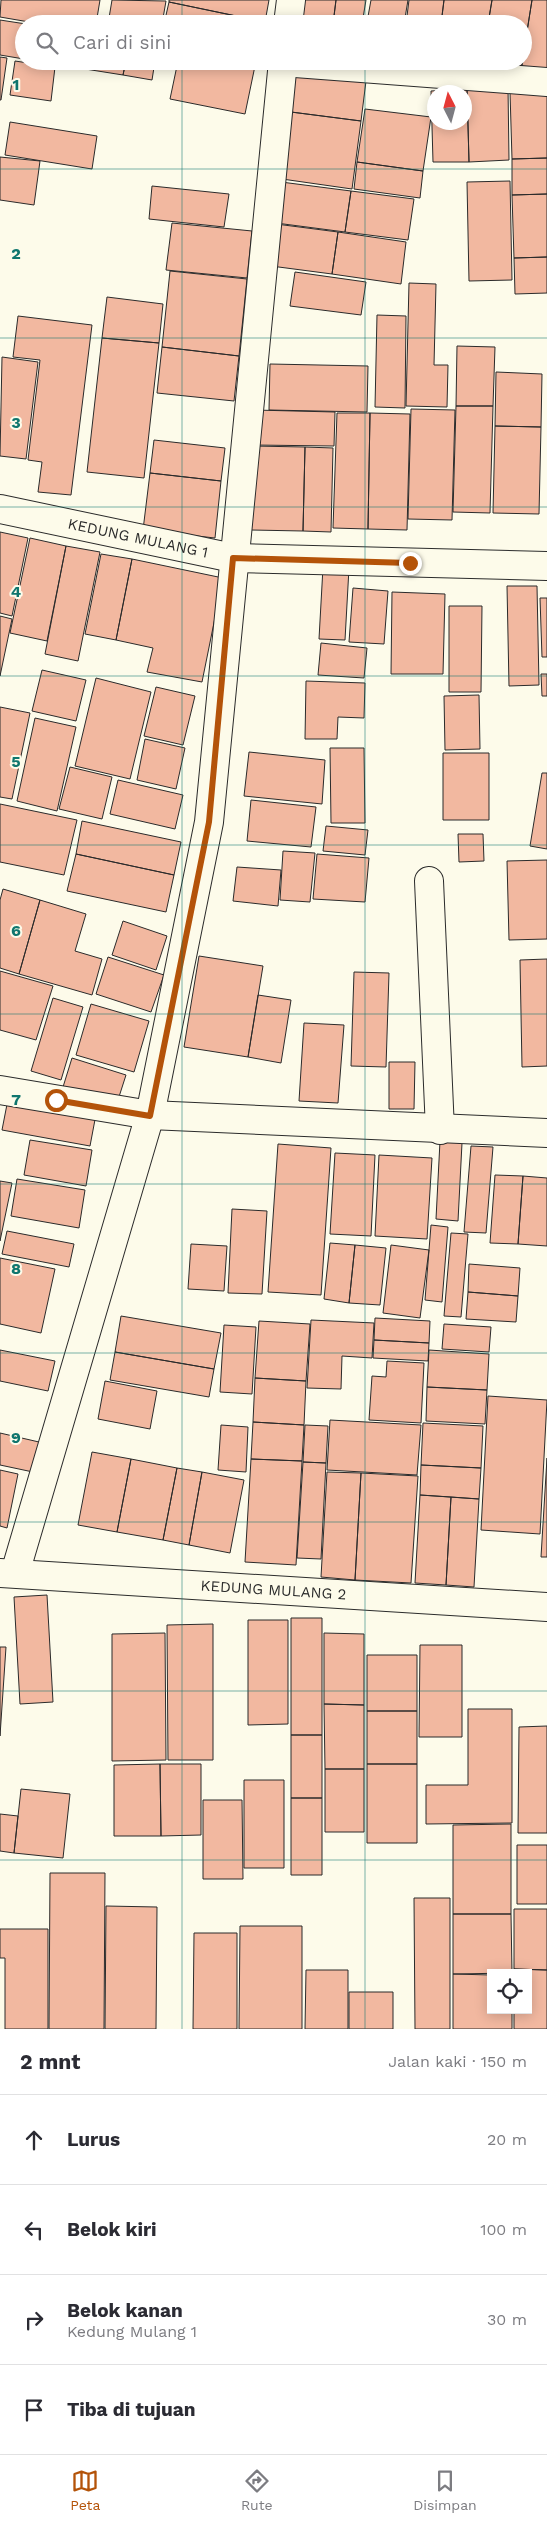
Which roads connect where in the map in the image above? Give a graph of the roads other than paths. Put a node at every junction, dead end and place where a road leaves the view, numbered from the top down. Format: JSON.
{"nodes":[{"id":1,"x":291,"y":0,"type":"edge"},
{"id":2,"x":289,"y":15,"type":"edge"},
{"id":3,"x":282,"y":70,"type":"edge"},
{"id":4,"x":389,"y":70,"type":"edge"},
{"id":5,"x":547,"y":82,"type":"edge"},
{"id":6,"x":0,"y":509,"type":"edge"},
{"id":7,"x":233,"y":558,"type":"junction"},
{"id":8,"x":547,"y":566,"type":"edge"},
{"id":9,"x":429,"y":881,"type":"dead end"},
{"id":10,"x":0,"y":1090,"type":"edge"},
{"id":11,"x":150,"y":1116,"type":"junction"},
{"id":12,"x":440,"y":1130,"type":"junction"},
{"id":13,"x":547,"y":1133,"type":"edge"},
{"id":14,"x":8,"y":1573,"type":"edge"},
{"id":15,"x":547,"y":1607,"type":"edge"}],
"edges":[{"from":1,"to":2,"type":"street"},
{"from":3,"to":7,"type":"street"},
{"from":4,"to":5,"type":"street"},
{"from":6,"to":7,"type":"street","name":"KEDUNG MULANG 1"},
{"from":7,"to":8,"type":"street","name":"KEDUNG MULANG 1"},
{"from":7,"to":11,"type":"street"},
{"from":9,"to":12,"type":"street"},
{"from":10,"to":11,"type":"street"},
{"from":11,"to":12,"type":"street"},
{"from":11,"to":14,"type":"street"},
{"from":12,"to":13,"type":"street"},
{"from":14,"to":15,"type":"street","name":"KEDUNG MULANG 2"}]}
